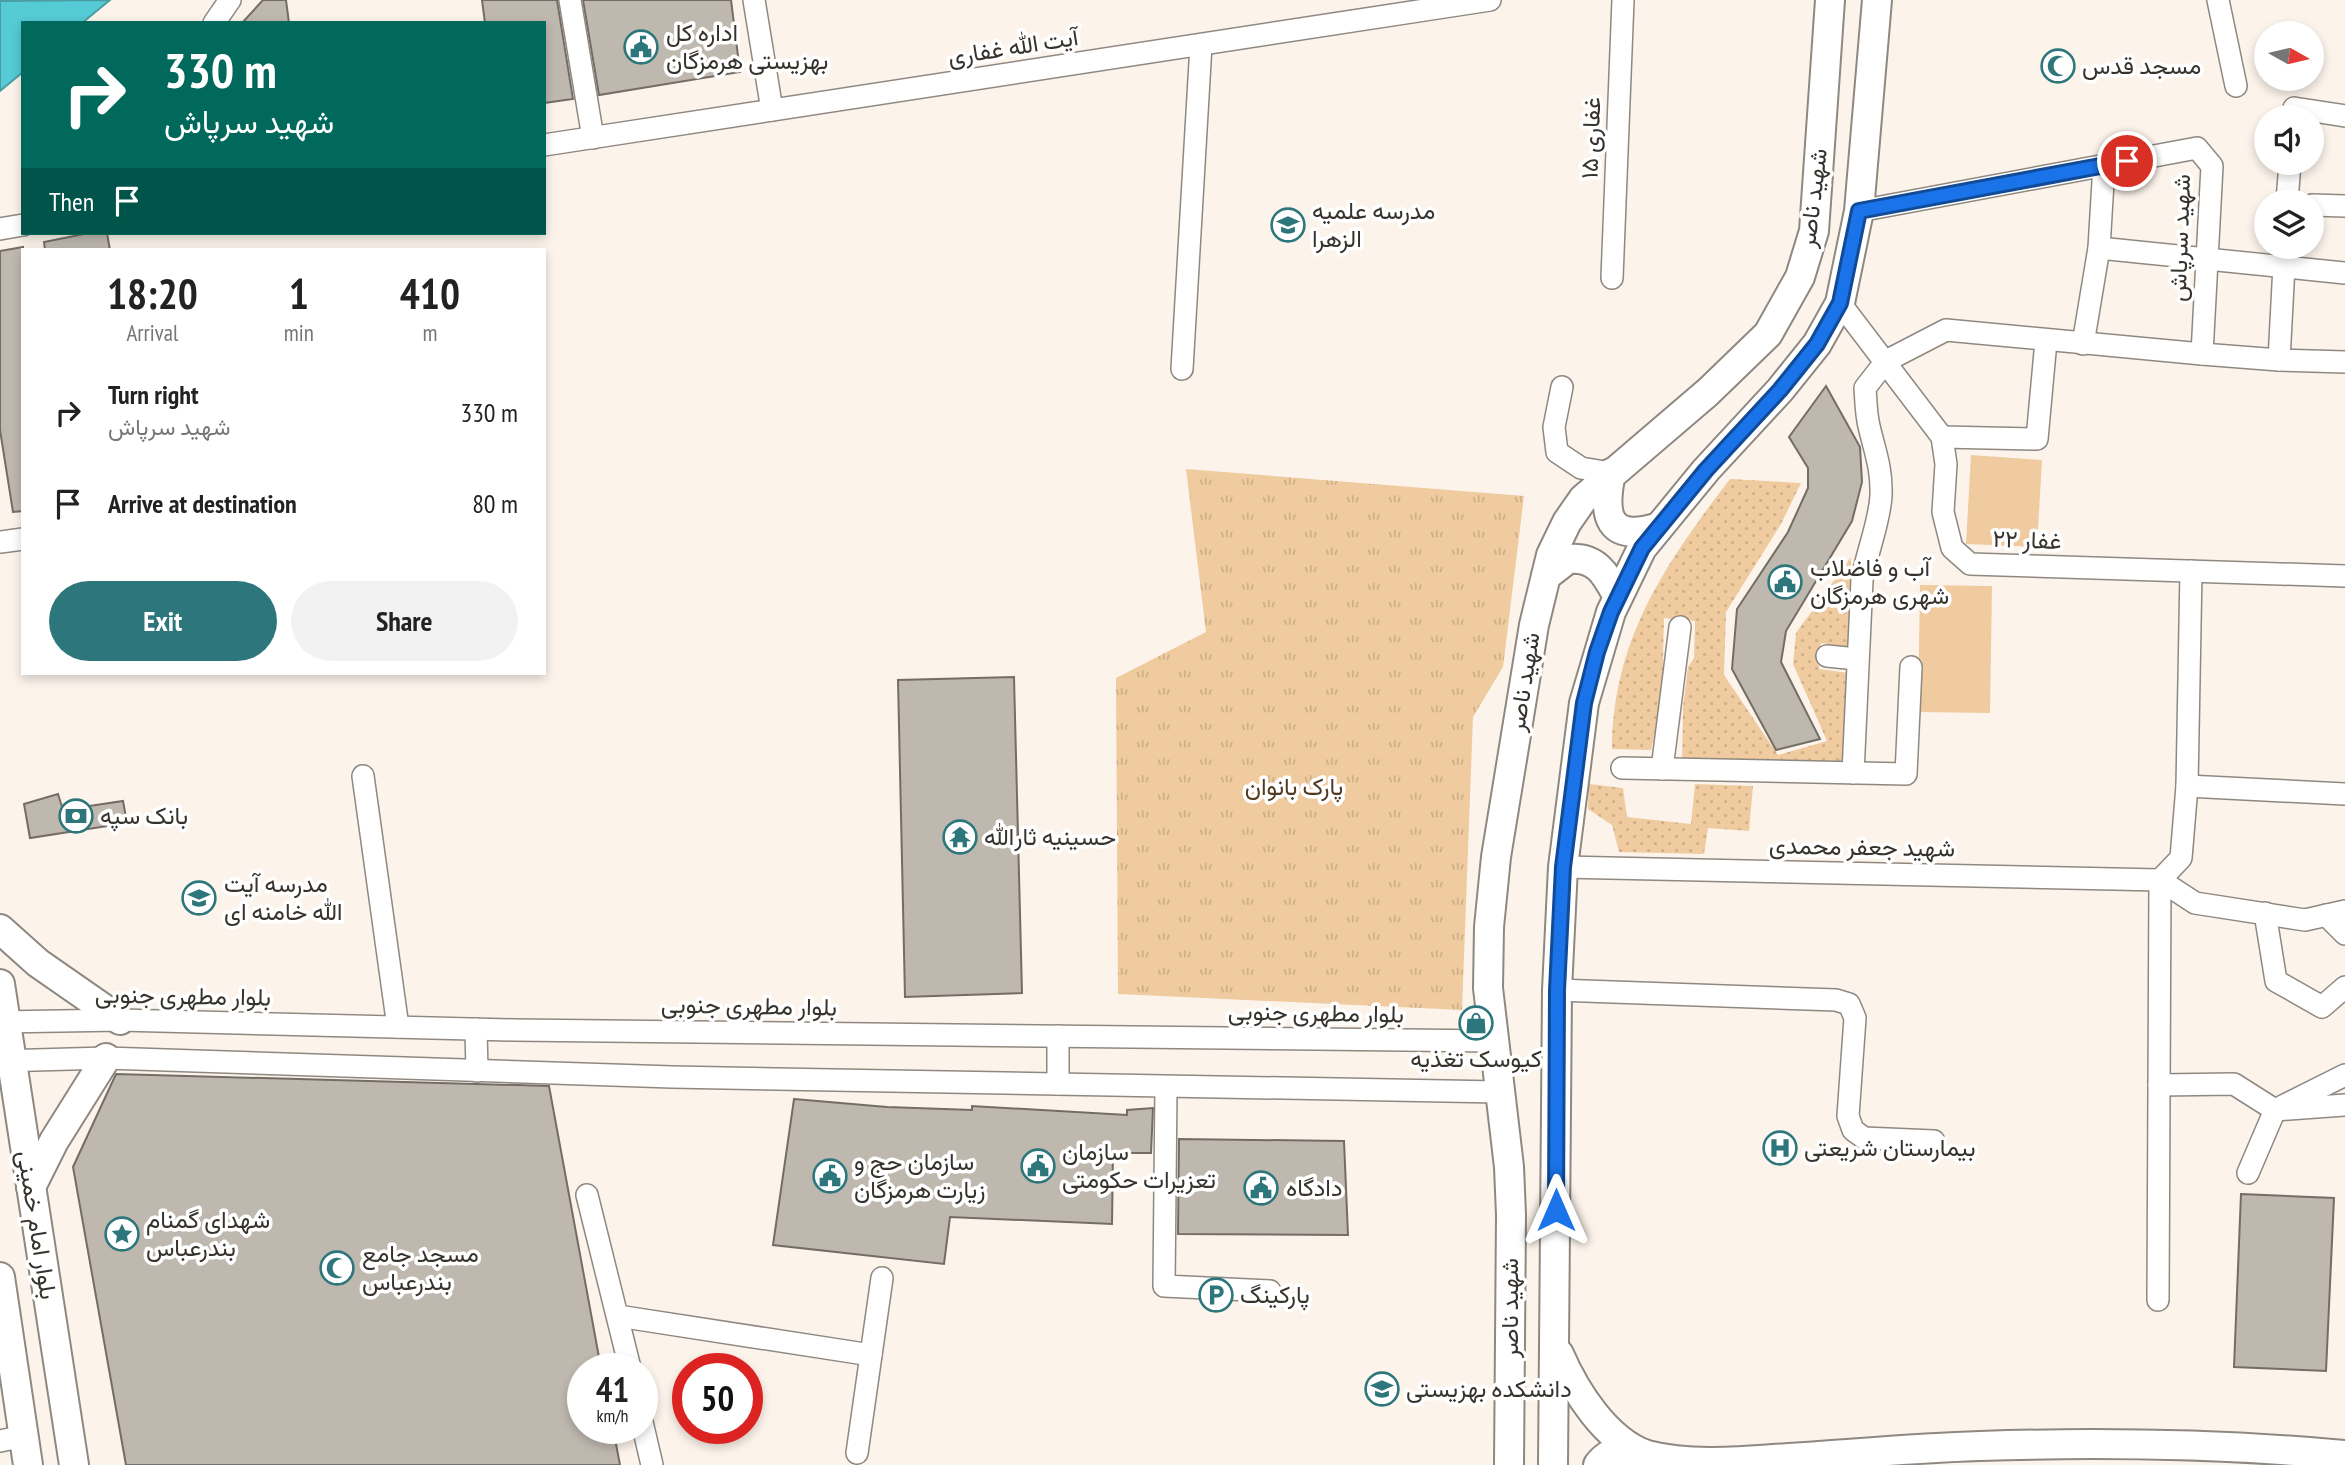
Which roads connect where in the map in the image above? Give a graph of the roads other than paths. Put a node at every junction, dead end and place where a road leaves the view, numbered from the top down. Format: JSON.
{"nodes":[{"id":1,"x":230,"y":0,"type":"edge"},
{"id":2,"x":570,"y":0,"type":"edge"},
{"id":3,"x":754,"y":0,"type":"edge"},
{"id":4,"x":1490,"y":0,"type":"edge"},
{"id":5,"x":1623,"y":0,"type":"edge"},
{"id":6,"x":1830,"y":0,"type":"edge"},
{"id":7,"x":1877,"y":0,"type":"edge"},
{"id":8,"x":2218,"y":0,"type":"edge"},
{"id":9,"x":1413,"y":6,"type":"edge"},
{"id":10,"x":215,"y":21,"type":"edge"},
{"id":11,"x":1201,"y":45,"type":"junction"},
{"id":12,"x":2236,"y":86,"type":"dead end"},
{"id":13,"x":772,"y":110,"type":"junction"},
{"id":14,"x":2324,"y":115,"type":"edge"},
{"id":15,"x":2345,"y":116,"type":"edge"},
{"id":16,"x":593,"y":138,"type":"junction"},
{"id":17,"x":546,"y":145,"type":"edge"},
{"id":18,"x":2104,"y":165,"type":"junction"},
{"id":19,"x":2324,"y":205,"type":"edge"},
{"id":20,"x":2345,"y":206,"type":"edge"},
{"id":21,"x":1859,"y":211,"type":"junction"},
{"id":22,"x":21,"y":225,"type":"edge"},
{"id":23,"x":0,"y":229,"type":"edge"},
{"id":24,"x":2099,"y":248,"type":"junction"},
{"id":25,"x":2254,"y":258,"type":"edge"},
{"id":26,"x":2206,"y":259,"type":"junction"},
{"id":27,"x":2284,"y":259,"type":"edge"},
{"id":28,"x":2292,"y":259,"type":"edge"},
{"id":29,"x":2345,"y":272,"type":"edge"},
{"id":30,"x":1612,"y":278,"type":"dead end"},
{"id":31,"x":1840,"y":303,"type":"junction"},
{"id":32,"x":2046,"y":341,"type":"junction"},
{"id":33,"x":2082,"y":344,"type":"junction"},
{"id":34,"x":2202,"y":354,"type":"junction"},
{"id":35,"x":2279,"y":360,"type":"junction"},
{"id":36,"x":1886,"y":361,"type":"junction"},
{"id":37,"x":2345,"y":362,"type":"edge"},
{"id":38,"x":1182,"y":369,"type":"dead end"},
{"id":39,"x":1563,"y":387,"type":"dead end"},
{"id":40,"x":1942,"y":437,"type":"junction"},
{"id":41,"x":1611,"y":473,"type":"junction"},
{"id":42,"x":1658,"y":527,"type":"junction"},
{"id":43,"x":21,"y":539,"type":"edge"},
{"id":44,"x":0,"y":542,"type":"edge"},
{"id":45,"x":2191,"y":571,"type":"junction"},
{"id":46,"x":1546,"y":576,"type":"junction"},
{"id":47,"x":2345,"y":576,"type":"edge"},
{"id":48,"x":1618,"y":597,"type":"junction"},
{"id":49,"x":1680,"y":627,"type":"dead end"},
{"id":50,"x":1827,"y":656,"type":"dead end"},
{"id":51,"x":1857,"y":659,"type":"junction"},
{"id":52,"x":1911,"y":667,"type":"dead end"},
{"id":53,"x":1622,"y":768,"type":"dead end"},
{"id":54,"x":1662,"y":769,"type":"junction"},
{"id":55,"x":1853,"y":773,"type":"junction"},
{"id":56,"x":363,"y":776,"type":"dead end"},
{"id":57,"x":2187,"y":786,"type":"junction"},
{"id":58,"x":2345,"y":794,"type":"edge"},
{"id":59,"x":1563,"y":867,"type":"junction"},
{"id":60,"x":2160,"y":880,"type":"junction"},
{"id":61,"x":2265,"y":913,"type":"junction"},
{"id":62,"x":2336,"y":913,"type":"edge"},
{"id":63,"x":0,"y":929,"type":"edge"},
{"id":64,"x":2345,"y":934,"type":"edge"},
{"id":65,"x":0,"y":984,"type":"edge"},
{"id":66,"x":2345,"y":987,"type":"edge"},
{"id":67,"x":1557,"y":990,"type":"junction"},
{"id":68,"x":120,"y":1020,"type":"junction"},
{"id":69,"x":3,"y":1022,"type":"edge"},
{"id":70,"x":398,"y":1027,"type":"junction"},
{"id":71,"x":476,"y":1029,"type":"junction"},
{"id":72,"x":1058,"y":1036,"type":"junction"},
{"id":73,"x":1493,"y":1041,"type":"junction"},
{"id":74,"x":106,"y":1058,"type":"junction"},
{"id":75,"x":6,"y":1061,"type":"edge"},
{"id":76,"x":477,"y":1071,"type":"junction"},
{"id":77,"x":2345,"y":1075,"type":"edge"},
{"id":78,"x":1058,"y":1084,"type":"junction"},
{"id":79,"x":2159,"y":1085,"type":"junction"},
{"id":80,"x":1166,"y":1087,"type":"junction"},
{"id":81,"x":1499,"y":1092,"type":"junction"},
{"id":82,"x":2345,"y":1105,"type":"edge"},
{"id":83,"x":2275,"y":1110,"type":"junction"},
{"id":84,"x":1934,"y":1141,"type":"dead end"},
{"id":85,"x":2248,"y":1173,"type":"dead end"},
{"id":86,"x":31,"y":1187,"type":"junction"},
{"id":87,"x":587,"y":1195,"type":"dead end"},
{"id":88,"x":882,"y":1278,"type":"dead end"},
{"id":89,"x":1,"y":1288,"type":"edge"},
{"id":90,"x":1270,"y":1291,"type":"dead end"},
{"id":91,"x":2158,"y":1300,"type":"dead end"},
{"id":92,"x":618,"y":1315,"type":"junction"},
{"id":93,"x":1556,"y":1347,"type":"junction"},
{"id":94,"x":627,"y":1353,"type":"edge"},
{"id":95,"x":871,"y":1355,"type":"junction"},
{"id":96,"x":12,"y":1438,"type":"edge"},
{"id":97,"x":647,"y":1444,"type":"edge"},
{"id":98,"x":857,"y":1453,"type":"dead end"},
{"id":99,"x":1645,"y":1455,"type":"junction"},
{"id":100,"x":2345,"y":1455,"type":"edge"},
{"id":101,"x":28,"y":1465,"type":"edge"},
{"id":102,"x":74,"y":1465,"type":"edge"},
{"id":103,"x":652,"y":1465,"type":"edge"},
{"id":104,"x":1509,"y":1465,"type":"edge"},
{"id":105,"x":1553,"y":1465,"type":"edge"},
{"id":106,"x":1598,"y":1465,"type":"edge"}],
"edges":[{"from":1,"to":10,"type":"street"},
{"from":2,"to":16,"type":"street"},
{"from":3,"to":13,"type":"street"},
{"from":4,"to":9,"type":"street","name":"آیت الله غفاری"},
{"from":5,"to":30,"type":"street","name":"غفاری ۱۵"},
{"from":6,"to":41,"type":"main road","name":"شهید ناصر"},
{"from":7,"to":21,"type":"main road","name":"شهید ناصر"},
{"from":8,"to":12,"type":"street"},
{"from":9,"to":11,"type":"street","name":"آیت الله غفاری"},
{"from":11,"to":13,"type":"street","name":"آیت الله غفاری"},
{"from":11,"to":38,"type":"street"},
{"from":13,"to":16,"type":"street","name":"آیت الله غفاری"},
{"from":14,"to":15,"type":"street"},
{"from":16,"to":17,"type":"street","name":"آیت الله غفاری"},
{"from":18,"to":21,"type":"street","name":"شهید سرپاش"},
{"from":18,"to":24,"type":"street"},
{"from":18,"to":26,"type":"street","name":"شهید سرپاش"},
{"from":19,"to":20,"type":"street"},
{"from":21,"to":31,"type":"main road","name":"شهید ناصر"},
{"from":22,"to":23,"type":"street"},
{"from":24,"to":26,"type":"street"},
{"from":24,"to":33,"type":"street"},
{"from":25,"to":26,"type":"street"},
{"from":26,"to":34,"type":"street","name":"شهید سرپاش"},
{"from":27,"to":35,"type":"street"},
{"from":28,"to":29,"type":"street"},
{"from":31,"to":36,"type":"street"},
{"from":31,"to":42,"type":"main road","name":"شهید ناصر"},
{"from":32,"to":33,"type":"street"},
{"from":32,"to":36,"type":"street"},
{"from":32,"to":40,"type":"street"},
{"from":33,"to":34,"type":"street"},
{"from":34,"to":35,"type":"street"},
{"from":35,"to":37,"type":"street"},
{"from":36,"to":40,"type":"street"},
{"from":36,"to":51,"type":"street"},
{"from":39,"to":41,"type":"street"},
{"from":40,"to":45,"type":"street","name":"غفار ۲۲"},
{"from":41,"to":42,"type":"main road"},
{"from":41,"to":46,"type":"main road","name":"شهید ناصر"},
{"from":42,"to":48,"type":"main road","name":"شهید ناصر"},
{"from":43,"to":44,"type":"street"},
{"from":45,"to":47,"type":"street","name":"غفار ۲۲"},
{"from":45,"to":57,"type":"street"},
{"from":46,"to":48,"type":"main road"},
{"from":46,"to":73,"type":"main road","name":"شهید ناصر"},
{"from":48,"to":59,"type":"main road","name":"شهید ناصر"},
{"from":49,"to":54,"type":"street"},
{"from":50,"to":51,"type":"street"},
{"from":51,"to":55,"type":"street"},
{"from":52,"to":55,"type":"street"},
{"from":53,"to":54,"type":"street"},
{"from":54,"to":55,"type":"street"},
{"from":56,"to":70,"type":"street"},
{"from":57,"to":58,"type":"street"},
{"from":57,"to":60,"type":"street"},
{"from":59,"to":60,"type":"street","name":"شهید جعفر محمدی"},
{"from":59,"to":67,"type":"main road","name":"شهید ناصر"},
{"from":60,"to":61,"type":"street"},
{"from":60,"to":79,"type":"street"},
{"from":61,"to":62,"type":"street"},
{"from":61,"to":66,"type":"street"},
{"from":62,"to":64,"type":"street"},
{"from":63,"to":68,"type":"main road"},
{"from":65,"to":69,"type":"main road","name":"بلوار امام خمینی"},
{"from":67,"to":84,"type":"street"},
{"from":67,"to":93,"type":"main road","name":"شهید ناصر"},
{"from":68,"to":69,"type":"street","name":"بلوار مطهری جنوبی"},
{"from":68,"to":70,"type":"street","name":"بلوار مطهری جنوبی"},
{"from":69,"to":75,"type":"main road","name":"بلوار امام خمینی"},
{"from":70,"to":71,"type":"street","name":"بلوار مطهری جنوبی"},
{"from":71,"to":72,"type":"street","name":"بلوار مطهری جنوبی"},
{"from":71,"to":76,"type":"street"},
{"from":72,"to":73,"type":"street","name":"بلوار مطهری جنوبی"},
{"from":72,"to":78,"type":"street"},
{"from":73,"to":81,"type":"main road","name":"شهید ناصر"},
{"from":74,"to":75,"type":"street"},
{"from":74,"to":76,"type":"street"},
{"from":74,"to":86,"type":"main road"},
{"from":75,"to":86,"type":"main road","name":"بلوار امام خمینی"},
{"from":76,"to":78,"type":"street"},
{"from":77,"to":83,"type":"street"},
{"from":78,"to":80,"type":"street"},
{"from":79,"to":83,"type":"street"},
{"from":79,"to":91,"type":"street"},
{"from":80,"to":81,"type":"street"},
{"from":80,"to":90,"type":"street"},
{"from":81,"to":104,"type":"main road","name":"شهید ناصر"},
{"from":82,"to":83,"type":"street"},
{"from":83,"to":85,"type":"street"},
{"from":86,"to":102,"type":"main road","name":"بلوار امام خمینی"},
{"from":87,"to":92,"type":"street"},
{"from":88,"to":95,"type":"street"},
{"from":89,"to":96,"type":"main road","name":"بلوار امام خمینی"},
{"from":92,"to":94,"type":"street"},
{"from":92,"to":95,"type":"street"},
{"from":93,"to":99,"type":"main road"},
{"from":93,"to":105,"type":"main road","name":"شهید ناصر"},
{"from":95,"to":98,"type":"street"},
{"from":96,"to":101,"type":"main road","name":"بلوار امام خمینی"},
{"from":97,"to":103,"type":"street"},
{"from":99,"to":100,"type":"main road"},
{"from":99,"to":106,"type":"main road"}]}
